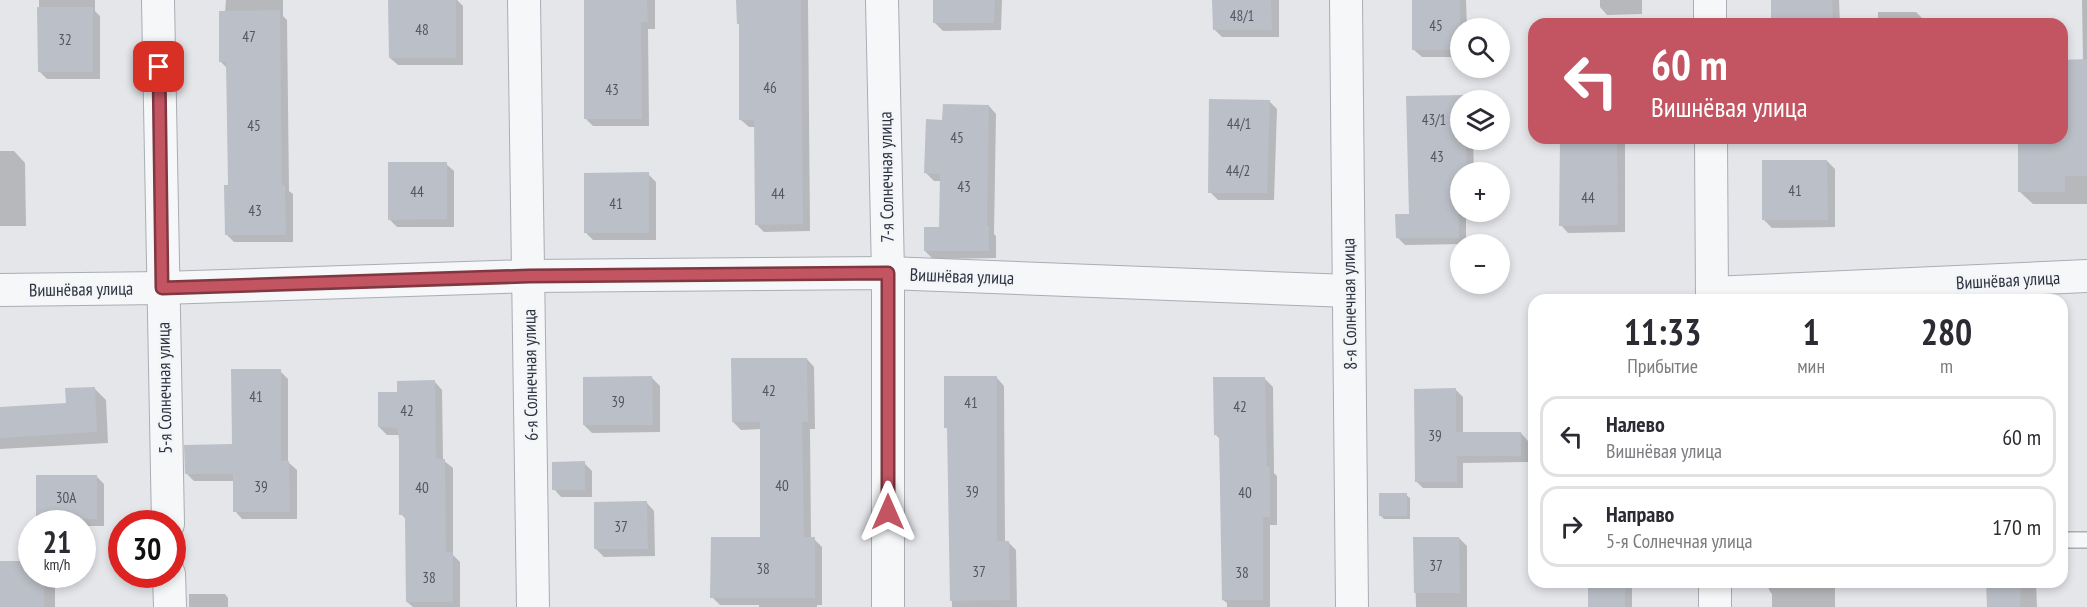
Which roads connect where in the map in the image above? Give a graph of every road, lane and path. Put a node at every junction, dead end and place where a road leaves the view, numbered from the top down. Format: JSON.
{"nodes":[{"id":1,"x":158,"y":0,"type":"edge"},
{"id":2,"x":524,"y":0,"type":"edge"},
{"id":3,"x":882,"y":0,"type":"edge"},
{"id":4,"x":1346,"y":0,"type":"edge"},
{"id":5,"x":1710,"y":0,"type":"edge"},
{"id":6,"x":1710,"y":18,"type":"edge"},
{"id":7,"x":1711,"y":144,"type":"edge"},
{"id":8,"x":888,"y":273,"type":"junction"},
{"id":9,"x":529,"y":276,"type":"junction"},
{"id":10,"x":2087,"y":276,"type":"edge"},
{"id":11,"x":162,"y":288,"type":"junction"},
{"id":12,"x":0,"y":290,"type":"edge"},
{"id":13,"x":1349,"y":291,"type":"junction"},
{"id":14,"x":1712,"y":294,"type":"edge"},
{"id":15,"x":1750,"y":294,"type":"edge"},
{"id":16,"x":168,"y":510,"type":"edge"},
{"id":17,"x":2068,"y":540,"type":"edge"},
{"id":18,"x":2087,"y":540,"type":"edge"},
{"id":19,"x":169,"y":588,"type":"edge"},
{"id":20,"x":1715,"y":588,"type":"edge"},
{"id":21,"x":170,"y":607,"type":"edge"},
{"id":22,"x":533,"y":607,"type":"edge"},
{"id":23,"x":888,"y":607,"type":"edge"},
{"id":24,"x":1352,"y":607,"type":"edge"},
{"id":25,"x":1715,"y":607,"type":"edge"}],
"edges":[{"from":1,"to":11,"type":"street","name":"5-я Солнечная улица"},
{"from":2,"to":9,"type":"street","name":"6-я Солнечная улица"},
{"from":3,"to":8,"type":"street","name":"7-я Солнечная улица"},
{"from":4,"to":13,"type":"street","name":"8-я Солнечная улица"},
{"from":5,"to":6,"type":"street"},
{"from":7,"to":14,"type":"street"},
{"from":8,"to":9,"type":"street","name":"Вишнёвая улица"},
{"from":8,"to":13,"type":"street","name":"Вишнёвая улица"},
{"from":8,"to":23,"type":"street","name":"7-я Солнечная улица"},
{"from":9,"to":11,"type":"street","name":"Вишнёвая улица"},
{"from":9,"to":22,"type":"street","name":"6-я Солнечная улица"},
{"from":10,"to":15,"type":"street","name":"Вишнёвая улица"},
{"from":11,"to":12,"type":"street","name":"Вишнёвая улица"},
{"from":11,"to":16,"type":"street","name":"5-я Солнечная улица"},
{"from":13,"to":24,"type":"street","name":"8-я Солнечная улица"},
{"from":17,"to":18,"type":"lane"},
{"from":19,"to":21,"type":"street"},
{"from":20,"to":25,"type":"street"}]}
